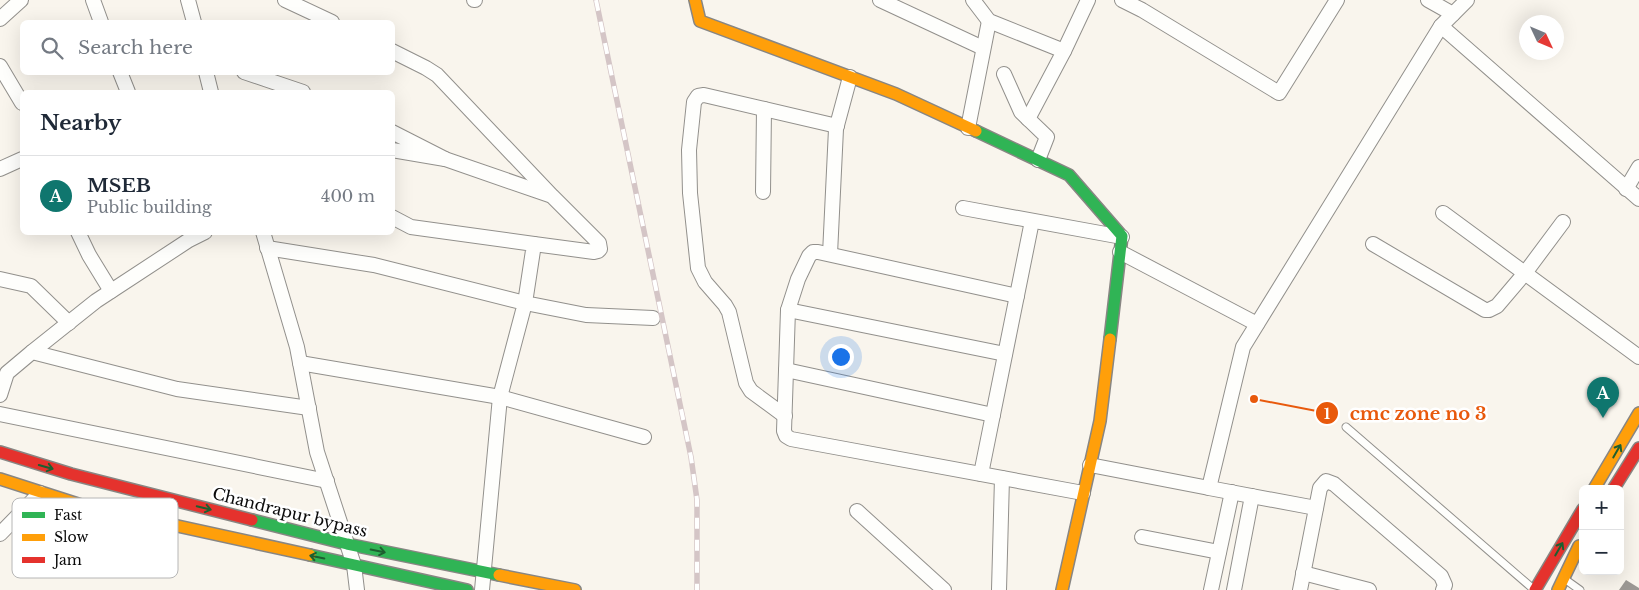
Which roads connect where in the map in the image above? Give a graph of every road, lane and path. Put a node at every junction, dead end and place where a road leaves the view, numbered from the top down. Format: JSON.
{"nodes":[{"id":1,"x":21,"y":0,"type":"edge"},
{"id":2,"x":94,"y":0,"type":"edge"},
{"id":3,"x":188,"y":0,"type":"edge"},
{"id":4,"x":285,"y":0,"type":"edge"},
{"id":5,"x":695,"y":0,"type":"edge"},
{"id":6,"x":880,"y":0,"type":"edge"},
{"id":7,"x":973,"y":0,"type":"edge"},
{"id":8,"x":1088,"y":0,"type":"edge"},
{"id":9,"x":1122,"y":0,"type":"edge"},
{"id":10,"x":1337,"y":0,"type":"edge"},
{"id":11,"x":1428,"y":0,"type":"edge"},
{"id":12,"x":1467,"y":0,"type":"edge"},
{"id":13,"x":1453,"y":14,"type":"junction"},
{"id":14,"x":0,"y":19,"type":"edge"},
{"id":15,"x":100,"y":20,"type":"edge"},
{"id":16,"x":193,"y":20,"type":"edge"},
{"id":17,"x":328,"y":20,"type":"edge"},
{"id":18,"x":989,"y":21,"type":"junction"},
{"id":19,"x":1441,"y":26,"type":"junction"},
{"id":20,"x":983,"y":48,"type":"junction"},
{"id":21,"x":1064,"y":51,"type":"junction"},
{"id":22,"x":395,"y":52,"type":"edge"},
{"id":23,"x":0,"y":66,"type":"edge"},
{"id":24,"x":1004,"y":74,"type":"dead end"},
{"id":25,"x":121,"y":75,"type":"edge"},
{"id":26,"x":207,"y":75,"type":"edge"},
{"id":27,"x":253,"y":75,"type":"edge"},
{"id":28,"x":850,"y":77,"type":"junction"},
{"id":29,"x":127,"y":90,"type":"edge"},
{"id":30,"x":210,"y":90,"type":"edge"},
{"id":31,"x":297,"y":90,"type":"edge"},
{"id":32,"x":20,"y":100,"type":"edge"},
{"id":33,"x":764,"y":109,"type":"junction"},
{"id":34,"x":1028,"y":119,"type":"junction"},
{"id":35,"x":837,"y":126,"type":"junction"},
{"id":36,"x":968,"y":128,"type":"junction"},
{"id":37,"x":395,"y":134,"type":"edge"},
{"id":38,"x":395,"y":151,"type":"edge"},
{"id":39,"x":445,"y":159,"type":"junction"},
{"id":40,"x":20,"y":160,"type":"edge"},
{"id":41,"x":1038,"y":160,"type":"junction"},
{"id":42,"x":1639,"y":167,"type":"edge"},
{"id":43,"x":0,"y":169,"type":"edge"},
{"id":44,"x":1626,"y":189,"type":"junction"},
{"id":45,"x":763,"y":192,"type":"dead end"},
{"id":46,"x":552,"y":196,"type":"junction"},
{"id":47,"x":1639,"y":199,"type":"edge"},
{"id":48,"x":962,"y":208,"type":"dead end"},
{"id":49,"x":1443,"y":213,"type":"dead end"},
{"id":50,"x":395,"y":219,"type":"edge"},
{"id":51,"x":1032,"y":221,"type":"junction"},
{"id":52,"x":1563,"y":222,"type":"dead end"},
{"id":53,"x":79,"y":235,"type":"edge"},
{"id":54,"x":264,"y":235,"type":"edge"},
{"id":55,"x":1122,"y":237,"type":"junction"},
{"id":56,"x":182,"y":238,"type":"edge"},
{"id":57,"x":534,"y":244,"type":"junction"},
{"id":58,"x":1373,"y":244,"type":"dead end"},
{"id":59,"x":267,"y":248,"type":"junction"},
{"id":60,"x":1120,"y":252,"type":"junction"},
{"id":61,"x":830,"y":254,"type":"junction"},
{"id":62,"x":1526,"y":273,"type":"junction"},
{"id":63,"x":0,"y":279,"type":"edge"},
{"id":64,"x":111,"y":291,"type":"junction"},
{"id":65,"x":1017,"y":296,"type":"junction"},
{"id":66,"x":525,"y":303,"type":"junction"},
{"id":67,"x":788,"y":310,"type":"junction"},
{"id":68,"x":653,"y":318,"type":"dead end"},
{"id":69,"x":69,"y":323,"type":"junction"},
{"id":70,"x":1257,"y":324,"type":"junction"},
{"id":71,"x":32,"y":352,"type":"junction"},
{"id":72,"x":1005,"y":354,"type":"junction"},
{"id":73,"x":1639,"y":357,"type":"edge"},
{"id":74,"x":300,"y":363,"type":"junction"},
{"id":75,"x":786,"y":370,"type":"junction"},
{"id":76,"x":0,"y":395,"type":"edge"},
{"id":77,"x":500,"y":398,"type":"junction"},
{"id":78,"x":309,"y":408,"type":"junction"},
{"id":79,"x":1639,"y":413,"type":"edge"},
{"id":80,"x":0,"y":414,"type":"edge"},
{"id":81,"x":993,"y":415,"type":"junction"},
{"id":82,"x":784,"y":416,"type":"junction"},
{"id":83,"x":1346,"y":427,"type":"dead end"},
{"id":84,"x":644,"y":437,"type":"dead end"},
{"id":85,"x":1639,"y":448,"type":"edge"},
{"id":86,"x":0,"y":452,"type":"edge"},
{"id":87,"x":1090,"y":465,"type":"junction"},
{"id":88,"x":981,"y":474,"type":"junction"},
{"id":89,"x":1002,"y":478,"type":"junction"},
{"id":90,"x":0,"y":480,"type":"edge"},
{"id":91,"x":326,"y":481,"type":"junction"},
{"id":92,"x":1596,"y":485,"type":"edge"},
{"id":93,"x":1616,"y":485,"type":"edge"},
{"id":94,"x":1209,"y":488,"type":"junction"},
{"id":95,"x":1232,"y":492,"type":"junction"},
{"id":96,"x":40,"y":493,"type":"junction"},
{"id":97,"x":1083,"y":493,"type":"junction"},
{"id":98,"x":1252,"y":496,"type":"junction"},
{"id":99,"x":35,"y":498,"type":"edge"},
{"id":100,"x":57,"y":498,"type":"edge"},
{"id":101,"x":165,"y":498,"type":"edge"},
{"id":102,"x":178,"y":501,"type":"edge"},
{"id":103,"x":1316,"y":508,"type":"junction"},
{"id":104,"x":858,"y":511,"type":"dead end"},
{"id":105,"x":1579,"y":516,"type":"edge"},
{"id":106,"x":12,"y":522,"type":"edge"},
{"id":107,"x":178,"y":526,"type":"edge"},
{"id":108,"x":0,"y":534,"type":"edge"},
{"id":109,"x":1142,"y":536,"type":"dead end"},
{"id":110,"x":347,"y":544,"type":"junction"},
{"id":111,"x":1579,"y":547,"type":"edge"},
{"id":112,"x":1219,"y":552,"type":"junction"},
{"id":113,"x":354,"y":565,"type":"junction"},
{"id":114,"x":484,"y":572,"type":"junction"},
{"id":115,"x":1303,"y":573,"type":"junction"},
{"id":116,"x":1563,"y":578,"type":"junction"},
{"id":117,"x":357,"y":590,"type":"edge"},
{"id":118,"x":467,"y":590,"type":"edge"},
{"id":119,"x":482,"y":590,"type":"edge"},
{"id":120,"x":575,"y":590,"type":"edge"},
{"id":121,"x":944,"y":590,"type":"edge"},
{"id":122,"x":999,"y":590,"type":"edge"},
{"id":123,"x":1062,"y":590,"type":"edge"},
{"id":124,"x":1211,"y":590,"type":"edge"},
{"id":125,"x":1234,"y":590,"type":"edge"},
{"id":126,"x":1300,"y":590,"type":"edge"},
{"id":127,"x":1369,"y":590,"type":"edge"},
{"id":128,"x":1443,"y":590,"type":"edge"},
{"id":129,"x":1535,"y":590,"type":"edge"},
{"id":130,"x":1558,"y":590,"type":"edge"},
{"id":131,"x":1580,"y":590,"type":"edge"}],
"edges":[{"from":1,"to":14,"type":"street"},
{"from":2,"to":15,"type":"street"},
{"from":3,"to":16,"type":"street"},
{"from":4,"to":17,"type":"street"},
{"from":5,"to":28,"type":"main road"},
{"from":6,"to":20,"type":"street"},
{"from":7,"to":18,"type":"street"},
{"from":8,"to":21,"type":"street"},
{"from":9,"to":10,"type":"street"},
{"from":11,"to":13,"type":"street"},
{"from":12,"to":13,"type":"street"},
{"from":13,"to":19,"type":"street"},
{"from":18,"to":20,"type":"street"},
{"from":18,"to":21,"type":"street"},
{"from":19,"to":44,"type":"street"},
{"from":19,"to":70,"type":"street"},
{"from":20,"to":36,"type":"street"},
{"from":21,"to":34,"type":"street"},
{"from":22,"to":46,"type":"street"},
{"from":23,"to":32,"type":"street"},
{"from":24,"to":34,"type":"street"},
{"from":25,"to":29,"type":"street"},
{"from":26,"to":30,"type":"street"},
{"from":27,"to":31,"type":"street"},
{"from":28,"to":35,"type":"street"},
{"from":28,"to":36,"type":"main road"},
{"from":33,"to":35,"type":"street"},
{"from":33,"to":45,"type":"street"},
{"from":33,"to":82,"type":"street"},
{"from":34,"to":41,"type":"street"},
{"from":35,"to":61,"type":"street"},
{"from":36,"to":41,"type":"main road"},
{"from":37,"to":39,"type":"street"},
{"from":38,"to":39,"type":"street"},
{"from":39,"to":46,"type":"street"},
{"from":40,"to":43,"type":"street"},
{"from":41,"to":55,"type":"main road"},
{"from":42,"to":44,"type":"street"},
{"from":44,"to":47,"type":"street"},
{"from":46,"to":57,"type":"street"},
{"from":48,"to":51,"type":"street"},
{"from":49,"to":62,"type":"street"},
{"from":50,"to":57,"type":"street"},
{"from":51,"to":55,"type":"street"},
{"from":51,"to":65,"type":"street"},
{"from":52,"to":62,"type":"street"},
{"from":53,"to":64,"type":"street"},
{"from":54,"to":59,"type":"street"},
{"from":55,"to":60,"type":"main road"},
{"from":56,"to":64,"type":"street"},
{"from":57,"to":66,"type":"street"},
{"from":58,"to":62,"type":"street"},
{"from":59,"to":66,"type":"street"},
{"from":59,"to":74,"type":"street"},
{"from":60,"to":70,"type":"street"},
{"from":60,"to":87,"type":"main road"},
{"from":61,"to":65,"type":"street"},
{"from":61,"to":67,"type":"street"},
{"from":62,"to":73,"type":"street"},
{"from":63,"to":69,"type":"street"},
{"from":64,"to":69,"type":"street"},
{"from":65,"to":72,"type":"street"},
{"from":66,"to":68,"type":"street"},
{"from":66,"to":77,"type":"street"},
{"from":67,"to":72,"type":"street"},
{"from":67,"to":75,"type":"street"},
{"from":69,"to":71,"type":"street"},
{"from":70,"to":94,"type":"street"},
{"from":71,"to":76,"type":"street"},
{"from":71,"to":78,"type":"street"},
{"from":72,"to":81,"type":"street"},
{"from":74,"to":77,"type":"street"},
{"from":74,"to":78,"type":"street"},
{"from":75,"to":81,"type":"street"},
{"from":75,"to":82,"type":"street"},
{"from":77,"to":84,"type":"street"},
{"from":77,"to":114,"type":"street"},
{"from":78,"to":91,"type":"street"},
{"from":92,"to":79,"type":"main road","one_way":true},
{"from":80,"to":91,"type":"street"},
{"from":81,"to":88,"type":"street"},
{"from":82,"to":88,"type":"street"},
{"from":83,"to":129,"type":"lane"},
{"from":85,"to":93,"type":"main road"},
{"from":86,"to":101,"type":"main road","name":"Chandrapur bypass","one_way":true},
{"from":87,"to":94,"type":"street"},
{"from":87,"to":97,"type":"main road"},
{"from":88,"to":89,"type":"street"},
{"from":89,"to":97,"type":"street"},
{"from":89,"to":122,"type":"street"},
{"from":90,"to":96,"type":"main road"},
{"from":91,"to":110,"type":"street"},
{"from":94,"to":95,"type":"street"},
{"from":95,"to":98,"type":"street"},
{"from":95,"to":112,"type":"street"},
{"from":96,"to":99,"type":"street"},
{"from":100,"to":96,"type":"main road","one_way":true},
{"from":97,"to":123,"type":"main road"},
{"from":98,"to":103,"type":"street"},
{"from":98,"to":125,"type":"street"},
{"from":102,"to":110,"type":"main road","name":"Chandrapur bypass","one_way":true},
{"from":103,"to":115,"type":"street"},
{"from":103,"to":128,"type":"street"},
{"from":104,"to":121,"type":"street"},
{"from":129,"to":105,"type":"main road","one_way":true},
{"from":106,"to":108,"type":"street"},
{"from":113,"to":107,"type":"main road","one_way":true},
{"from":109,"to":112,"type":"street"},
{"from":110,"to":113,"type":"street"},
{"from":110,"to":114,"type":"main road","name":"Chandrapur bypass","one_way":true},
{"from":111,"to":116,"type":"main road"},
{"from":112,"to":124,"type":"street"},
{"from":113,"to":117,"type":"street"},
{"from":113,"to":118,"type":"main road"},
{"from":114,"to":119,"type":"street"},
{"from":114,"to":120,"type":"main road","name":"Chandrapur bypass"},
{"from":115,"to":126,"type":"street"},
{"from":115,"to":127,"type":"street"},
{"from":116,"to":130,"type":"main road"},
{"from":116,"to":131,"type":"lane"}]}
